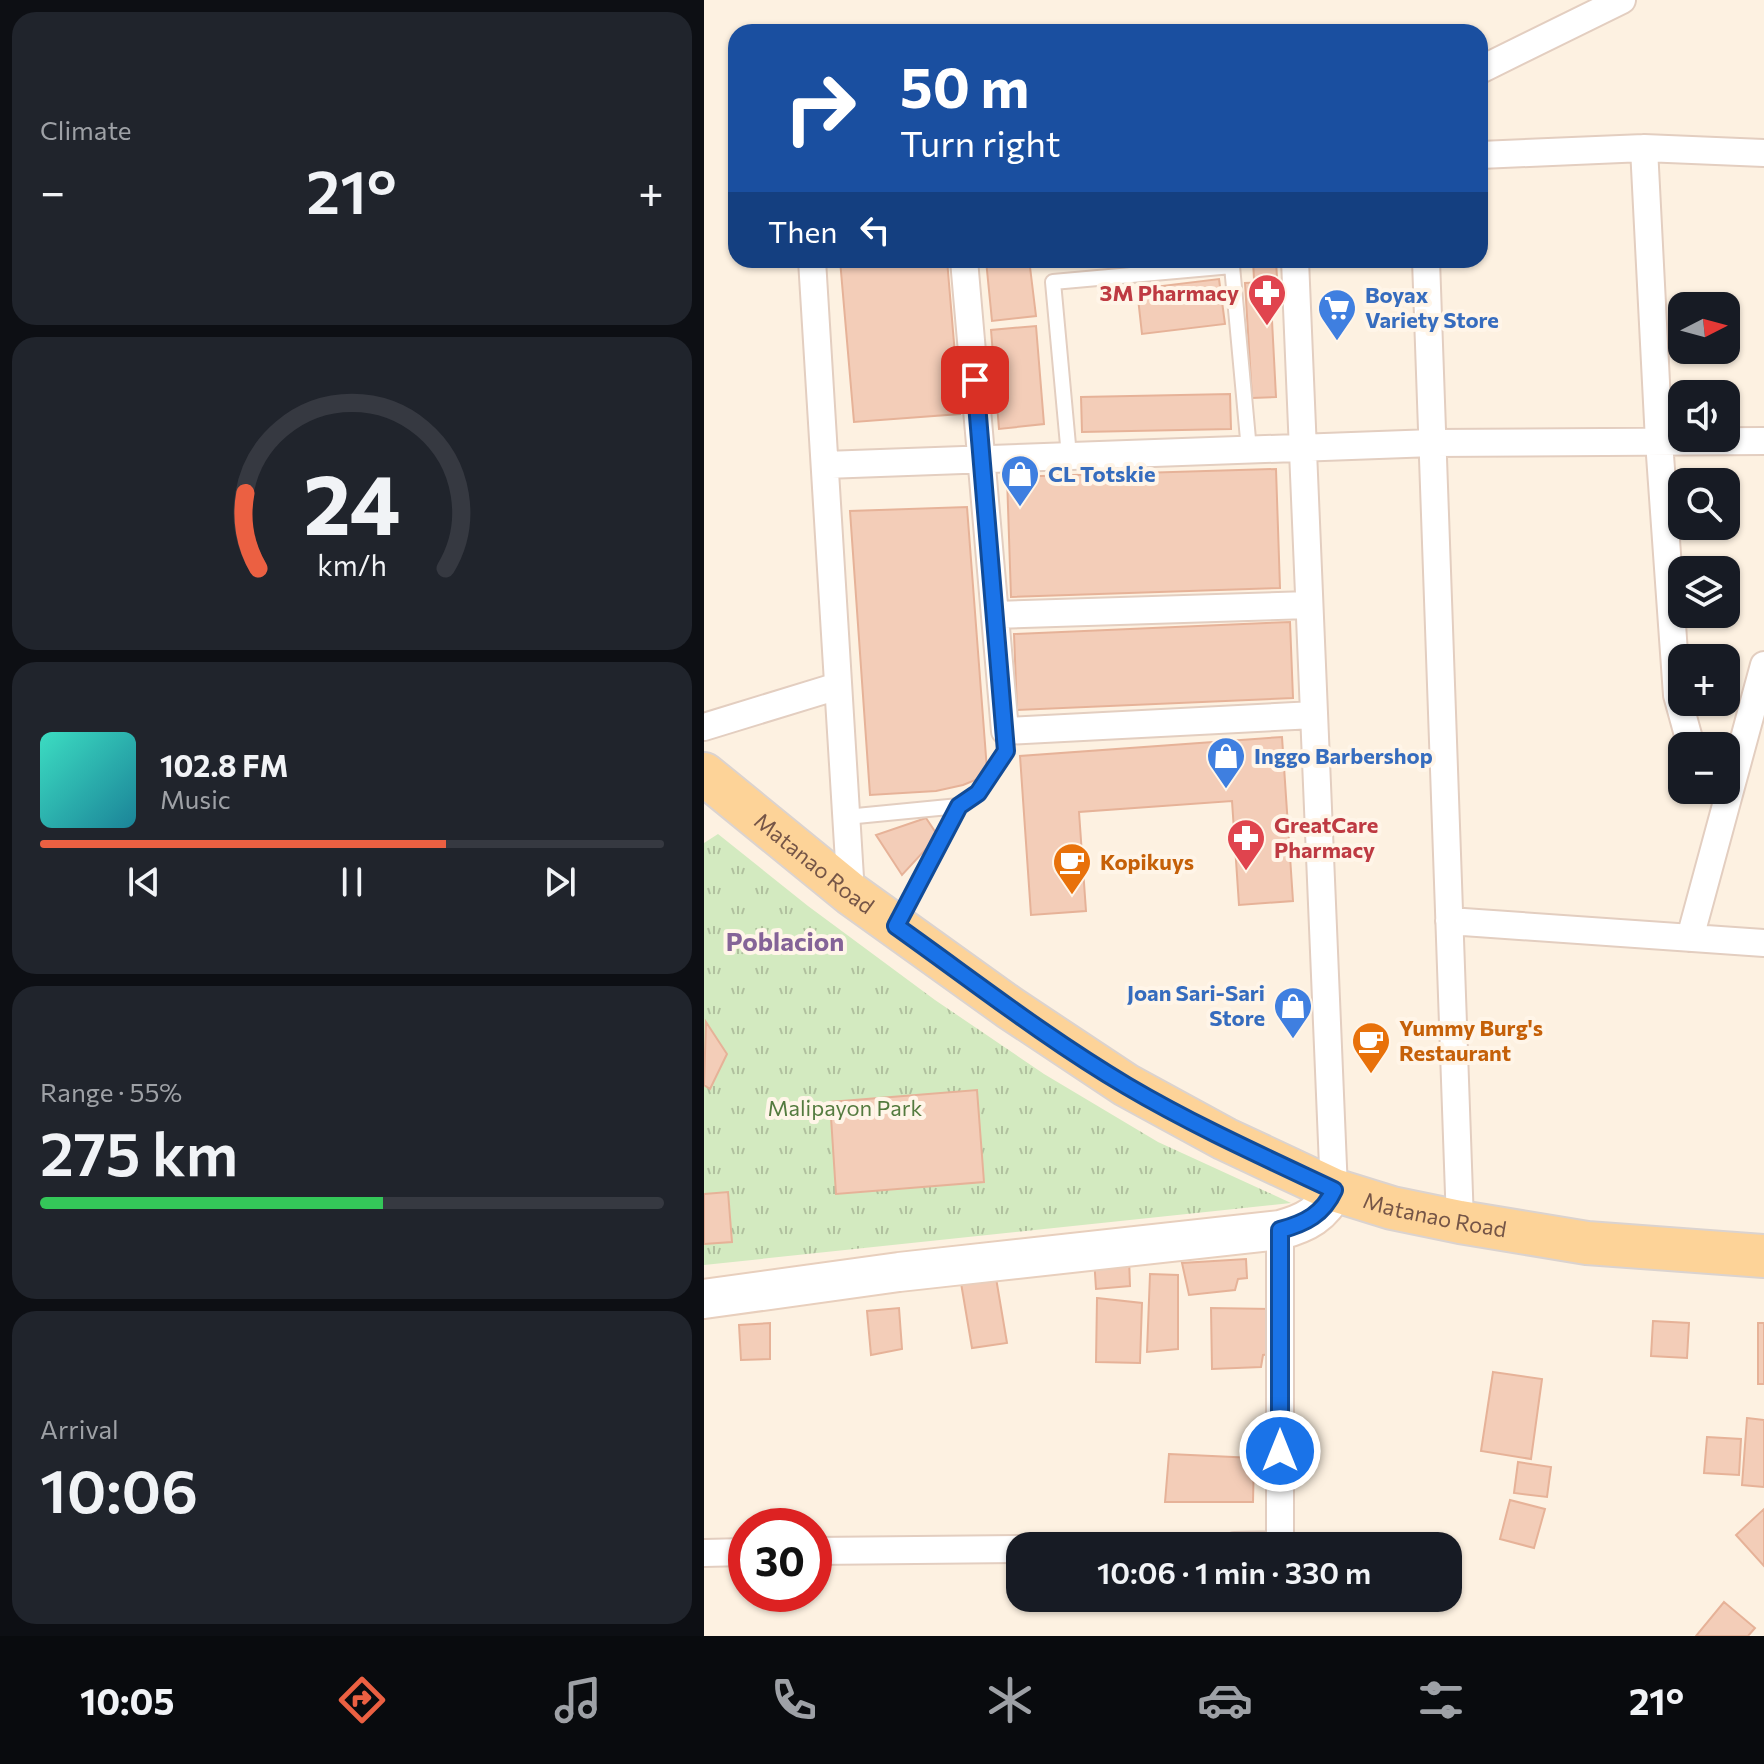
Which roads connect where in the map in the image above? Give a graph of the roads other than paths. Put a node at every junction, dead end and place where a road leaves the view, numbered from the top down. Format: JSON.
{"nodes":[{"id":1,"x":1622,"y":0,"type":"edge"},
{"id":2,"x":1488,"y":66,"type":"edge"},
{"id":3,"x":1644,"y":148,"type":"junction"},
{"id":4,"x":1764,"y":153,"type":"edge"},
{"id":5,"x":1488,"y":155,"type":"edge"},
{"id":6,"x":813,"y":268,"type":"edge"},
{"id":7,"x":965,"y":268,"type":"edge"},
{"id":8,"x":1210,"y":268,"type":"edge"},
{"id":9,"x":1232,"y":268,"type":"edge"},
{"id":10,"x":1295,"y":268,"type":"edge"},
{"id":11,"x":1426,"y":268,"type":"edge"},
{"id":12,"x":1659,"y":441,"type":"junction"},
{"id":13,"x":1764,"y":441,"type":"edge"},
{"id":14,"x":1433,"y":443,"type":"junction"},
{"id":15,"x":1303,"y":448,"type":"junction"},
{"id":16,"x":1249,"y":450,"type":"junction"},
{"id":17,"x":1069,"y":456,"type":"junction"},
{"id":18,"x":981,"y":460,"type":"junction"},
{"id":19,"x":825,"y":465,"type":"junction"},
{"id":20,"x":1309,"y":605,"type":"junction"},
{"id":21,"x":995,"y":615,"type":"junction"},
{"id":22,"x":1764,"y":665,"type":"edge"},
{"id":23,"x":838,"y":686,"type":"junction"},
{"id":24,"x":1314,"y":715,"type":"junction"},
{"id":25,"x":704,"y":727,"type":"edge"},
{"id":26,"x":1005,"y":731,"type":"junction"},
{"id":27,"x":1687,"y":732,"type":"edge"},
{"id":28,"x":1740,"y":738,"type":"edge"},
{"id":29,"x":710,"y":788,"type":"edge"},
{"id":30,"x":1719,"y":804,"type":"edge"},
{"id":31,"x":959,"y":806,"type":"junction"},
{"id":32,"x":846,"y":817,"type":"junction"},
{"id":33,"x":851,"y":894,"type":"junction"},
{"id":34,"x":1449,"y":921,"type":"junction"},
{"id":35,"x":896,"y":926,"type":"junction"},
{"id":36,"x":1690,"y":938,"type":"junction"},
{"id":37,"x":1764,"y":943,"type":"edge"},
{"id":38,"x":1334,"y":1190,"type":"junction"},
{"id":39,"x":1460,"y":1222,"type":"junction"},
{"id":40,"x":1280,"y":1230,"type":"junction"},
{"id":41,"x":1764,"y":1256,"type":"edge"},
{"id":42,"x":704,"y":1299,"type":"edge"},
{"id":43,"x":1280,"y":1532,"type":"edge"},
{"id":44,"x":1006,"y":1549,"type":"edge"},
{"id":45,"x":832,"y":1551,"type":"edge"},
{"id":46,"x":728,"y":1552,"type":"edge"},
{"id":47,"x":704,"y":1553,"type":"edge"}],
"edges":[{"from":1,"to":2,"type":"street"},
{"from":3,"to":4,"type":"street"},
{"from":3,"to":5,"type":"street"},
{"from":3,"to":12,"type":"street"},
{"from":6,"to":19,"type":"street"},
{"from":7,"to":18,"type":"street"},
{"from":8,"to":17,"type":"lane"},
{"from":9,"to":16,"type":"lane"},
{"from":10,"to":15,"type":"street"},
{"from":11,"to":14,"type":"street"},
{"from":12,"to":13,"type":"street"},
{"from":12,"to":14,"type":"street"},
{"from":12,"to":27,"type":"street"},
{"from":14,"to":15,"type":"street"},
{"from":14,"to":34,"type":"street"},
{"from":15,"to":16,"type":"street"},
{"from":15,"to":20,"type":"street"},
{"from":16,"to":17,"type":"street"},
{"from":17,"to":18,"type":"street"},
{"from":18,"to":19,"type":"street"},
{"from":18,"to":21,"type":"street"},
{"from":19,"to":23,"type":"street"},
{"from":20,"to":21,"type":"street"},
{"from":20,"to":24,"type":"street"},
{"from":21,"to":26,"type":"street"},
{"from":22,"to":28,"type":"street"},
{"from":23,"to":25,"type":"street"},
{"from":23,"to":32,"type":"street"},
{"from":24,"to":26,"type":"street"},
{"from":24,"to":38,"type":"street"},
{"from":26,"to":31,"type":"lane"},
{"from":29,"to":33,"type":"main road","name":"Matanao Road"},
{"from":30,"to":36,"type":"street"},
{"from":31,"to":32,"type":"lane"},
{"from":31,"to":35,"type":"lane"},
{"from":32,"to":33,"type":"street"},
{"from":33,"to":35,"type":"main road","name":"Matanao Road"},
{"from":34,"to":36,"type":"street"},
{"from":34,"to":39,"type":"street"},
{"from":35,"to":38,"type":"main road","name":"Matanao Road"},
{"from":36,"to":37,"type":"street"},
{"from":38,"to":39,"type":"main road","name":"Matanao Road"},
{"from":38,"to":40,"type":"street"},
{"from":39,"to":41,"type":"main road","name":"Matanao Road"},
{"from":40,"to":42,"type":"street"},
{"from":40,"to":43,"type":"street"},
{"from":44,"to":45,"type":"street"},
{"from":46,"to":47,"type":"street"}]}
